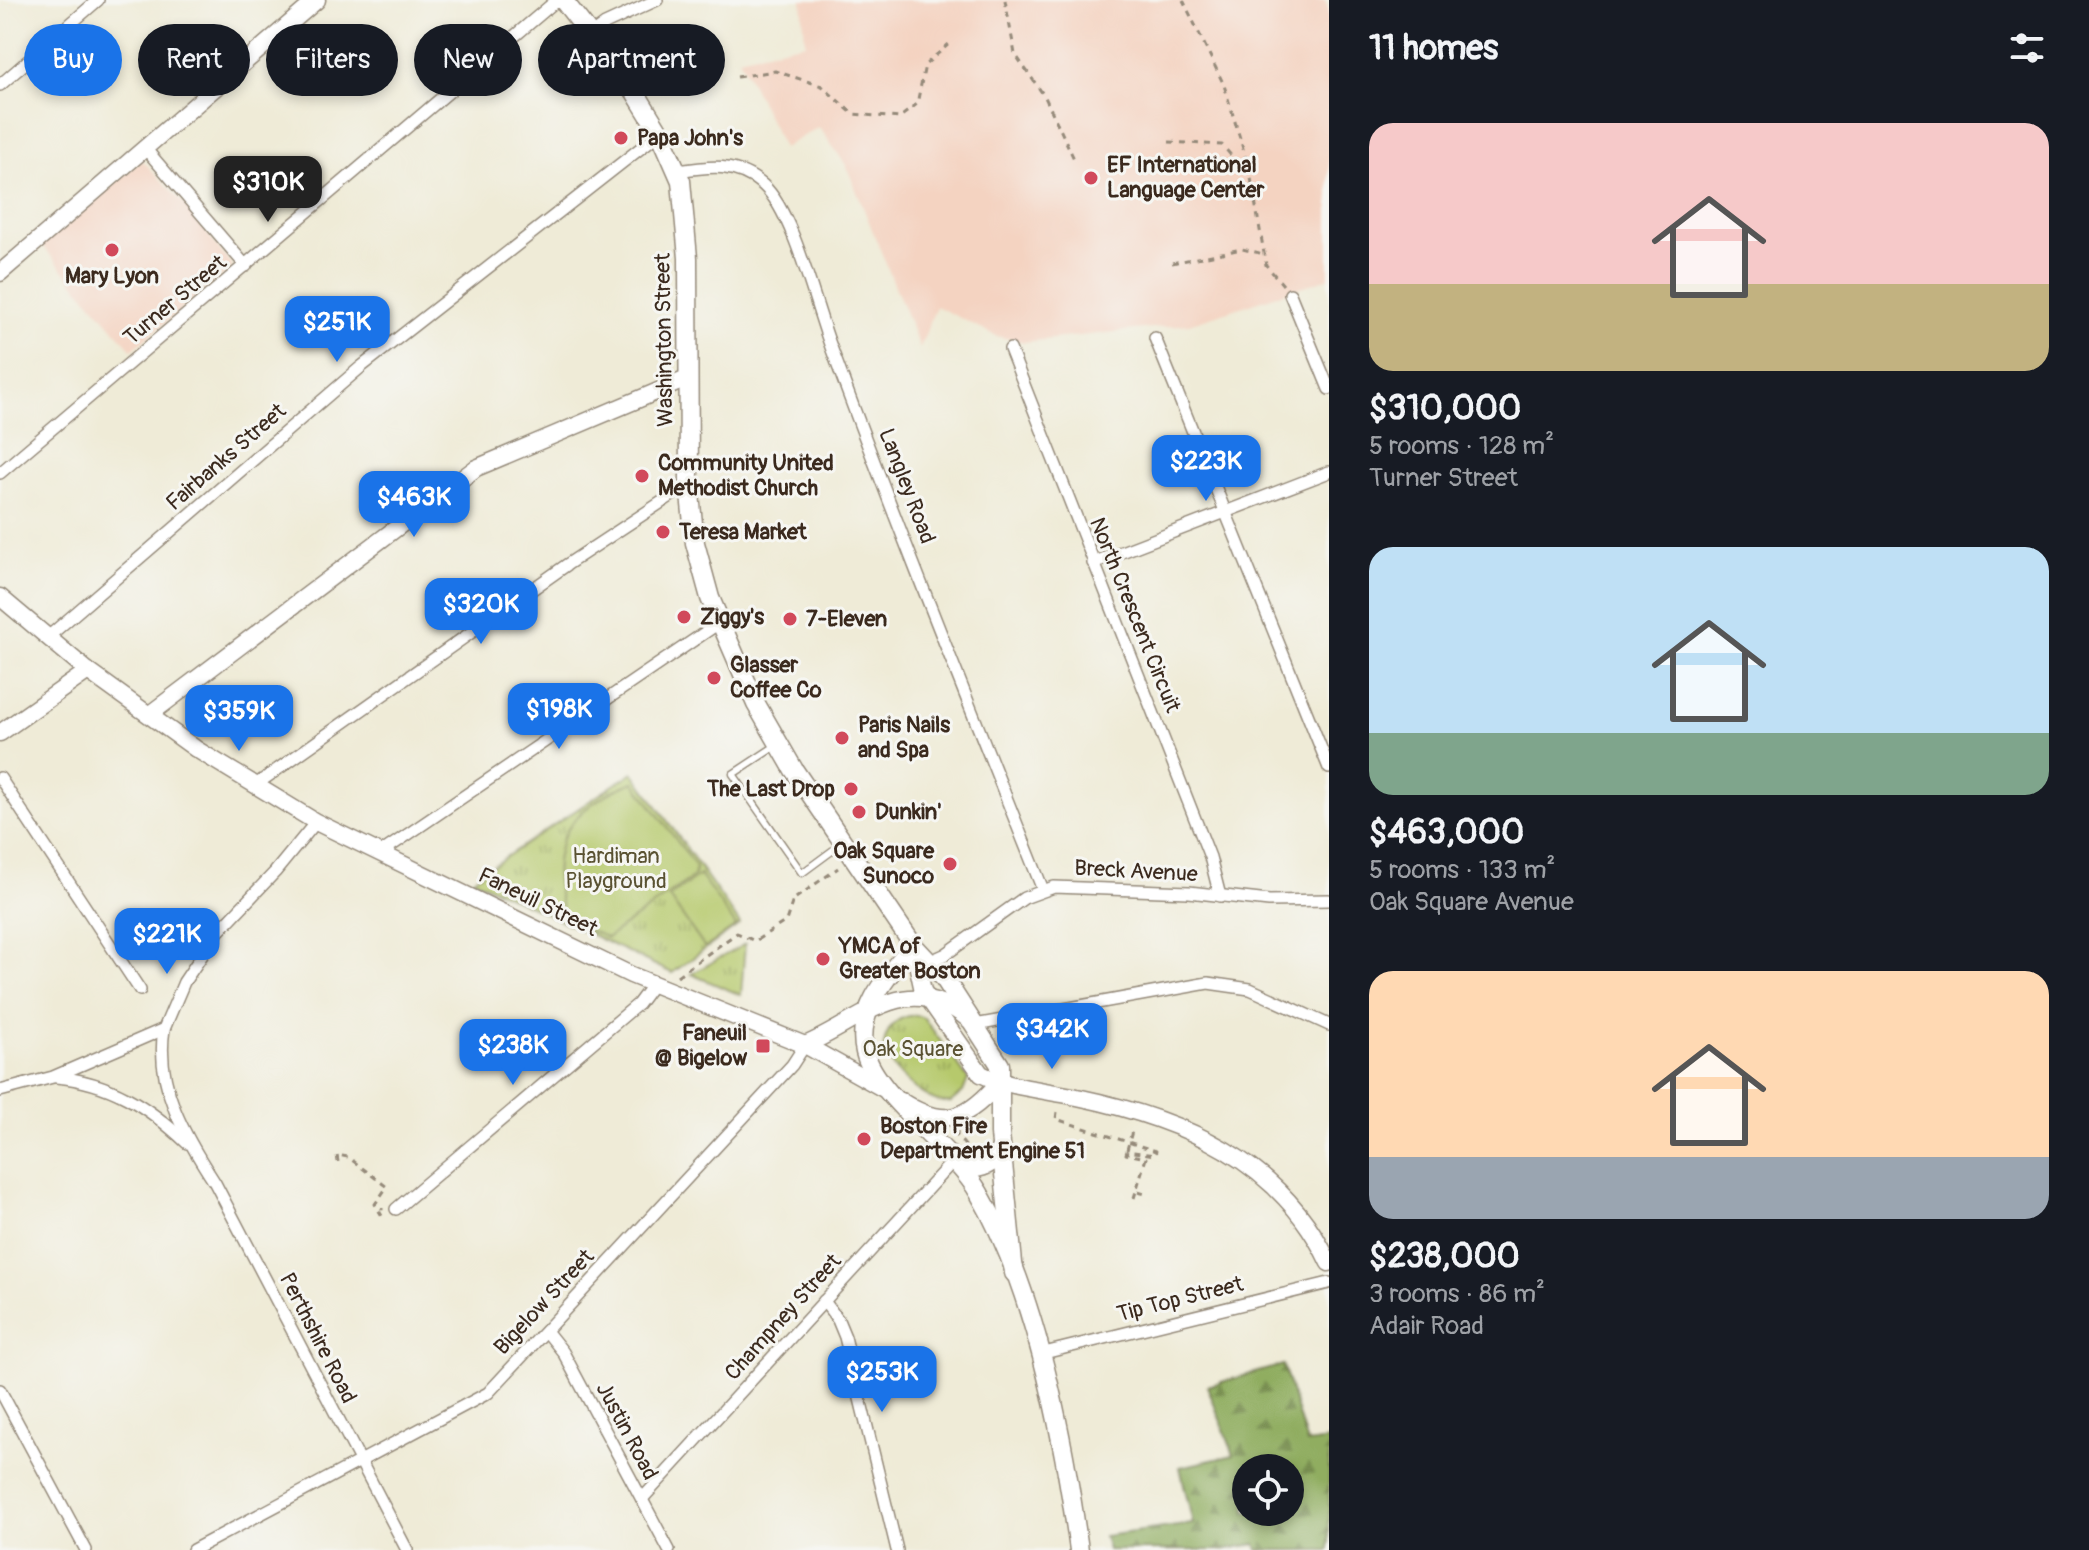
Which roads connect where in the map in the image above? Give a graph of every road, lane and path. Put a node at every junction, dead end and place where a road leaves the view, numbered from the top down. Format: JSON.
{"nodes":[{"id":1,"x":98,"y":0,"type":"edge"},
{"id":2,"x":317,"y":0,"type":"edge"},
{"id":3,"x":560,"y":0,"type":"edge"},
{"id":4,"x":657,"y":0,"type":"edge"},
{"id":5,"x":1005,"y":0,"type":"edge"},
{"id":6,"x":1183,"y":0,"type":"edge"},
{"id":7,"x":579,"y":24,"type":"edge"},
{"id":8,"x":605,"y":24,"type":"edge"},
{"id":9,"x":950,"y":43,"type":"dead end"},
{"id":10,"x":737,"y":77,"type":"dead end"},
{"id":11,"x":0,"y":85,"type":"edge"},
{"id":12,"x":637,"y":96,"type":"edge"},
{"id":13,"x":660,"y":133,"type":"junction"},
{"id":14,"x":1169,"y":142,"type":"dead end"},
{"id":15,"x":144,"y":147,"type":"junction"},
{"id":16,"x":1075,"y":161,"type":"dead end"},
{"id":17,"x":678,"y":171,"type":"junction"},
{"id":18,"x":1252,"y":179,"type":"junction"},
{"id":19,"x":1264,"y":254,"type":"junction"},
{"id":20,"x":1172,"y":263,"type":"dead end"},
{"id":21,"x":246,"y":266,"type":"junction"},
{"id":22,"x":0,"y":273,"type":"edge"},
{"id":23,"x":1290,"y":294,"type":"joint"},
{"id":24,"x":1155,"y":338,"type":"dead end"},
{"id":25,"x":1010,"y":349,"type":"dead end"},
{"id":26,"x":689,"y":378,"type":"junction"},
{"id":27,"x":1329,"y":389,"type":"edge"},
{"id":28,"x":1329,"y":472,"type":"edge"},
{"id":29,"x":0,"y":473,"type":"edge"},
{"id":30,"x":689,"y":484,"type":"junction"},
{"id":31,"x":1225,"y":514,"type":"junction"},
{"id":32,"x":1093,"y":563,"type":"junction"},
{"id":33,"x":0,"y":597,"type":"edge"},
{"id":34,"x":719,"y":623,"type":"junction"},
{"id":35,"x":48,"y":637,"type":"junction"},
{"id":36,"x":88,"y":671,"type":"junction"},
{"id":37,"x":150,"y":714,"type":"junction"},
{"id":38,"x":0,"y":733,"type":"edge"},
{"id":39,"x":778,"y":744,"type":"junction"},
{"id":40,"x":1329,"y":768,"type":"edge"},
{"id":41,"x":0,"y":778,"type":"edge"},
{"id":42,"x":254,"y":786,"type":"junction"},
{"id":43,"x":316,"y":822,"type":"junction"},
{"id":44,"x":843,"y":843,"type":"junction"},
{"id":45,"x":382,"y":852,"type":"junction"},
{"id":46,"x":838,"y":868,"type":"dead end"},
{"id":47,"x":1043,"y":890,"type":"junction"},
{"id":48,"x":1220,"y":896,"type":"junction"},
{"id":49,"x":1329,"y":900,"type":"edge"},
{"id":50,"x":913,"y":945,"type":"junction"},
{"id":51,"x":923,"y":965,"type":"junction"},
{"id":52,"x":677,"y":976,"type":"dead end"},
{"id":53,"x":653,"y":984,"type":"junction"},
{"id":54,"x":140,"y":990,"type":"dead end"},
{"id":55,"x":926,"y":997,"type":"junction"},
{"id":56,"x":869,"y":1010,"type":"junction"},
{"id":57,"x":975,"y":1025,"type":"junction"},
{"id":58,"x":1329,"y":1025,"type":"edge"},
{"id":59,"x":164,"y":1029,"type":"junction"},
{"id":60,"x":805,"y":1045,"type":"junction"},
{"id":61,"x":53,"y":1077,"type":"junction"},
{"id":62,"x":1001,"y":1080,"type":"junction"},
{"id":63,"x":0,"y":1091,"type":"edge"},
{"id":64,"x":895,"y":1098,"type":"junction"},
{"id":65,"x":1057,"y":1112,"type":"dead end"},
{"id":66,"x":957,"y":1131,"type":"dead end"},
{"id":67,"x":1132,"y":1131,"type":"dead end"},
{"id":68,"x":1129,"y":1143,"type":"junction"},
{"id":69,"x":191,"y":1146,"type":"junction"},
{"id":70,"x":1001,"y":1147,"type":"junction"},
{"id":71,"x":1127,"y":1151,"type":"junction"},
{"id":72,"x":962,"y":1156,"type":"junction"},
{"id":73,"x":338,"y":1162,"type":"dead end"},
{"id":74,"x":1138,"y":1192,"type":"junction"},
{"id":75,"x":1149,"y":1195,"type":"dead end"},
{"id":76,"x":1134,"y":1198,"type":"dead end"},
{"id":77,"x":382,"y":1208,"type":"dead end"},
{"id":78,"x":396,"y":1209,"type":"dead end"},
{"id":79,"x":1329,"y":1263,"type":"edge"},
{"id":80,"x":1014,"y":1273,"type":"junction"},
{"id":81,"x":1329,"y":1283,"type":"edge"},
{"id":82,"x":824,"y":1301,"type":"junction"},
{"id":83,"x":547,"y":1332,"type":"junction"},
{"id":84,"x":1040,"y":1354,"type":"junction"},
{"id":85,"x":0,"y":1391,"type":"edge"},
{"id":86,"x":360,"y":1463,"type":"junction"},
{"id":87,"x":642,"y":1499,"type":"junction"},
{"id":88,"x":86,"y":1550,"type":"edge"},
{"id":89,"x":193,"y":1550,"type":"edge"},
{"id":90,"x":407,"y":1550,"type":"edge"},
{"id":91,"x":669,"y":1550,"type":"edge"},
{"id":92,"x":897,"y":1550,"type":"edge"},
{"id":93,"x":1079,"y":1550,"type":"edge"}],
"edges":[{"from":1,"to":11,"type":"street"},
{"from":2,"to":15,"type":"street"},
{"from":3,"to":7,"type":"main road","name":"Washington Street"},
{"from":3,"to":21,"type":"street","name":"Turner Street"},
{"from":4,"to":8,"type":"street"},
{"from":5,"to":16,"type":"path"},
{"from":6,"to":18,"type":"path"},
{"from":9,"to":10,"type":"path"},
{"from":12,"to":13,"type":"main road","name":"Washington Street"},
{"from":13,"to":17,"type":"main road","name":"Washington Street"},
{"from":13,"to":35,"type":"street","name":"Fairbanks Street"},
{"from":14,"to":18,"type":"path"},
{"from":15,"to":21,"type":"street"},
{"from":15,"to":22,"type":"street"},
{"from":17,"to":26,"type":"main road","name":"Washington Street"},
{"from":17,"to":47,"type":"street","name":"Langley Road"},
{"from":18,"to":19,"type":"path"},
{"from":19,"to":20,"type":"path"},
{"from":19,"to":23,"type":"path"},
{"from":21,"to":29,"type":"street","name":"Turner Street"},
{"from":23,"to":27,"type":"street"},
{"from":24,"to":31,"type":"street"},
{"from":25,"to":32,"type":"street","name":"North Crescent Circuit"},
{"from":26,"to":30,"type":"main road","name":"Washington Street"},
{"from":26,"to":37,"type":"street"},
{"from":28,"to":31,"type":"street"},
{"from":30,"to":34,"type":"main road","name":"Washington Street"},
{"from":30,"to":42,"type":"street"},
{"from":31,"to":32,"type":"street"},
{"from":31,"to":40,"type":"street"},
{"from":32,"to":48,"type":"street","name":"North Crescent Circuit"},
{"from":33,"to":35,"type":"street","name":"Faneuil Street"},
{"from":34,"to":39,"type":"main road","name":"Washington Street"},
{"from":34,"to":45,"type":"street"},
{"from":35,"to":36,"type":"street","name":"Faneuil Street"},
{"from":36,"to":37,"type":"street","name":"Faneuil Street"},
{"from":36,"to":38,"type":"street"},
{"from":37,"to":42,"type":"street","name":"Faneuil Street"},
{"from":39,"to":44,"type":"main road","name":"Washington Street"},
{"from":39,"to":44,"type":"lane"},
{"from":41,"to":54,"type":"street"},
{"from":42,"to":43,"type":"street","name":"Faneuil Street"},
{"from":43,"to":45,"type":"street","name":"Faneuil Street"},
{"from":43,"to":59,"type":"street"},
{"from":44,"to":50,"type":"main road","name":"Washington Street"},
{"from":45,"to":53,"type":"street","name":"Faneuil Street"},
{"from":46,"to":52,"type":"path"},
{"from":47,"to":48,"type":"street","name":"Breck Avenue"},
{"from":47,"to":51,"type":"street","name":"Breck Avenue"},
{"from":48,"to":49,"type":"street","name":"Breck Avenue"},
{"from":50,"to":51,"type":"main road","name":"Washington Street"},
{"from":50,"to":56,"type":"main road"},
{"from":51,"to":55,"type":"street"},
{"from":51,"to":57,"type":"main road","name":"Washington Street"},
{"from":53,"to":60,"type":"street","name":"Faneuil Street"},
{"from":53,"to":78,"type":"street"},
{"from":55,"to":56,"type":"street"},
{"from":55,"to":57,"type":"street"},
{"from":55,"to":62,"type":"street"},
{"from":56,"to":60,"type":"street","name":"Bigelow Street"},
{"from":56,"to":64,"type":"main road"},
{"from":57,"to":58,"type":"street"},
{"from":57,"to":62,"type":"main road","name":"Washington Street"},
{"from":59,"to":61,"type":"street"},
{"from":59,"to":69,"type":"street","name":"Perthshire Road"},
{"from":60,"to":64,"type":"street","name":"Faneuil Street"},
{"from":60,"to":83,"type":"street","name":"Bigelow Street"},
{"from":61,"to":63,"type":"street"},
{"from":61,"to":69,"type":"street","name":"Perthshire Road"},
{"from":62,"to":64,"type":"street"},
{"from":62,"to":70,"type":"main road","name":"Washington Street"},
{"from":62,"to":79,"type":"street"},
{"from":64,"to":72,"type":"main road","name":"Faneuil Street"},
{"from":65,"to":68,"type":"path"},
{"from":66,"to":72,"type":"path"},
{"from":67,"to":68,"type":"path"},
{"from":68,"to":71,"type":"path"},
{"from":68,"to":71,"type":"path"},
{"from":69,"to":86,"type":"street","name":"Perthshire Road"},
{"from":70,"to":72,"type":"main road"},
{"from":70,"to":80,"type":"main road","name":"Washington Street"},
{"from":71,"to":74,"type":"path"},
{"from":72,"to":80,"type":"main road","name":"Faneuil Street"},
{"from":72,"to":82,"type":"street","name":"Champney Street"},
{"from":73,"to":77,"type":"path"},
{"from":74,"to":75,"type":"path"},
{"from":74,"to":76,"type":"path"},
{"from":80,"to":84,"type":"main road"},
{"from":81,"to":84,"type":"street","name":"Tip Top Street"},
{"from":82,"to":87,"type":"street","name":"Champney Street"},
{"from":82,"to":92,"type":"street"},
{"from":83,"to":86,"type":"street","name":"Bigelow Street"},
{"from":83,"to":87,"type":"street","name":"Justin Road"},
{"from":84,"to":93,"type":"main road"},
{"from":85,"to":88,"type":"street"},
{"from":86,"to":89,"type":"street","name":"Bigelow Street"},
{"from":86,"to":90,"type":"street","name":"Perthshire Road"},
{"from":87,"to":91,"type":"street","name":"Justin Road"}]}
